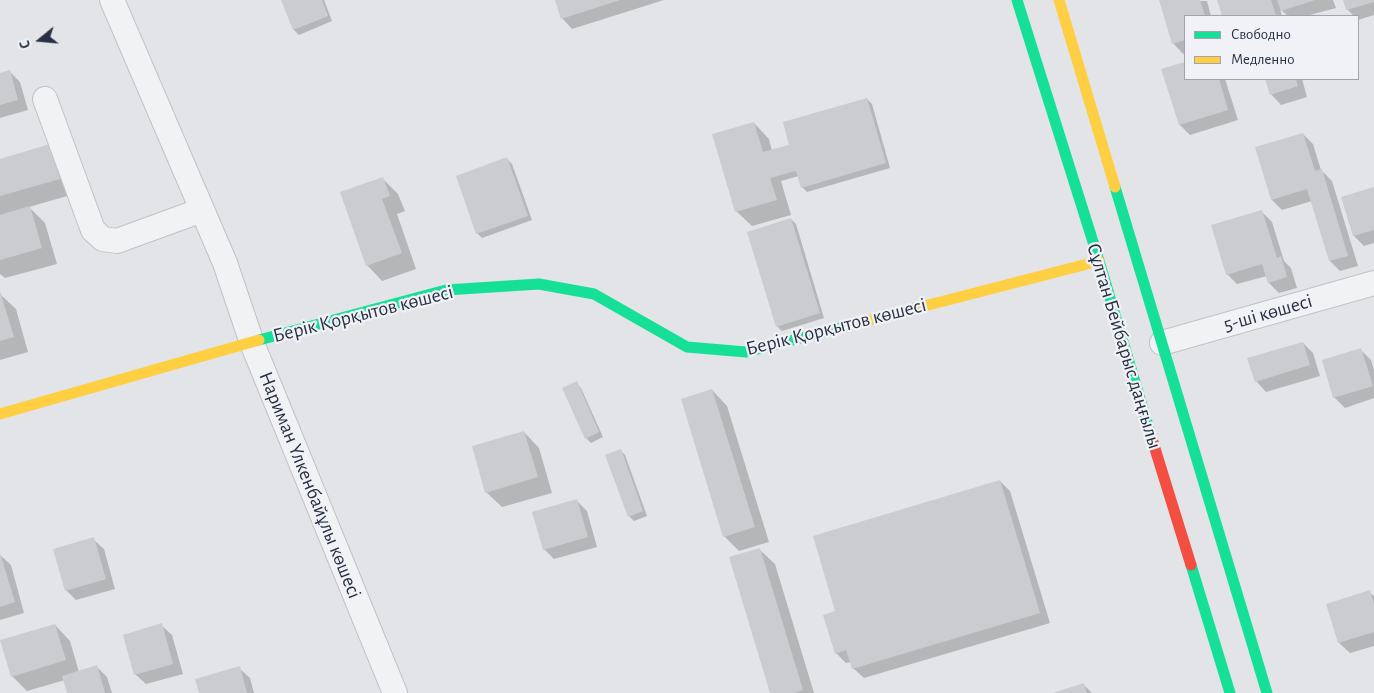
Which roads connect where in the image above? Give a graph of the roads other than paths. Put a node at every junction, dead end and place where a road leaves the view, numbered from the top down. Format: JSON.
{"nodes":[{"id":1,"x":112,"y":0,"type":"edge"},
{"id":2,"x":1018,"y":0,"type":"edge"},
{"id":3,"x":1058,"y":0,"type":"edge"},
{"id":4,"x":45,"y":99,"type":"dead end"},
{"id":5,"x":202,"y":210,"type":"junction"},
{"id":6,"x":1099,"y":261,"type":"junction"},
{"id":7,"x":1374,"y":283,"type":"edge"},
{"id":8,"x":252,"y":343,"type":"junction"},
{"id":9,"x":1162,"y":343,"type":"junction"},
{"id":10,"x":0,"y":414,"type":"edge"},
{"id":11,"x":395,"y":693,"type":"edge"},
{"id":12,"x":1230,"y":693,"type":"edge"},
{"id":13,"x":1267,"y":693,"type":"edge"}],
"edges":[{"from":1,"to":5,"type":"street","name":"Нариман Үлкенбайұлы көшесі"},
{"from":2,"to":6,"type":"main road","name":"Сұлтан Бейбарыс даңғылы"},
{"from":3,"to":9,"type":"main road","name":"Сұлтан Бейбарыс даңғылы"},
{"from":4,"to":5,"type":"street"},
{"from":5,"to":8,"type":"street","name":"Нариман Үлкенбайұлы көшесі"},
{"from":6,"to":8,"type":"main road","name":"Берік Қорқытов көшесі"},
{"from":6,"to":12,"type":"main road","name":"Сұлтан Бейбарыс даңғылы"},
{"from":7,"to":9,"type":"street","name":"5-ші көшесі"},
{"from":8,"to":10,"type":"main road","name":"Берік Қорқытов көшесі"},
{"from":8,"to":11,"type":"street","name":"Нариман Үлкенбайұлы көшесі"},
{"from":9,"to":13,"type":"main road","name":"Сұлтан Бейбарыс даңғылы"}]}
